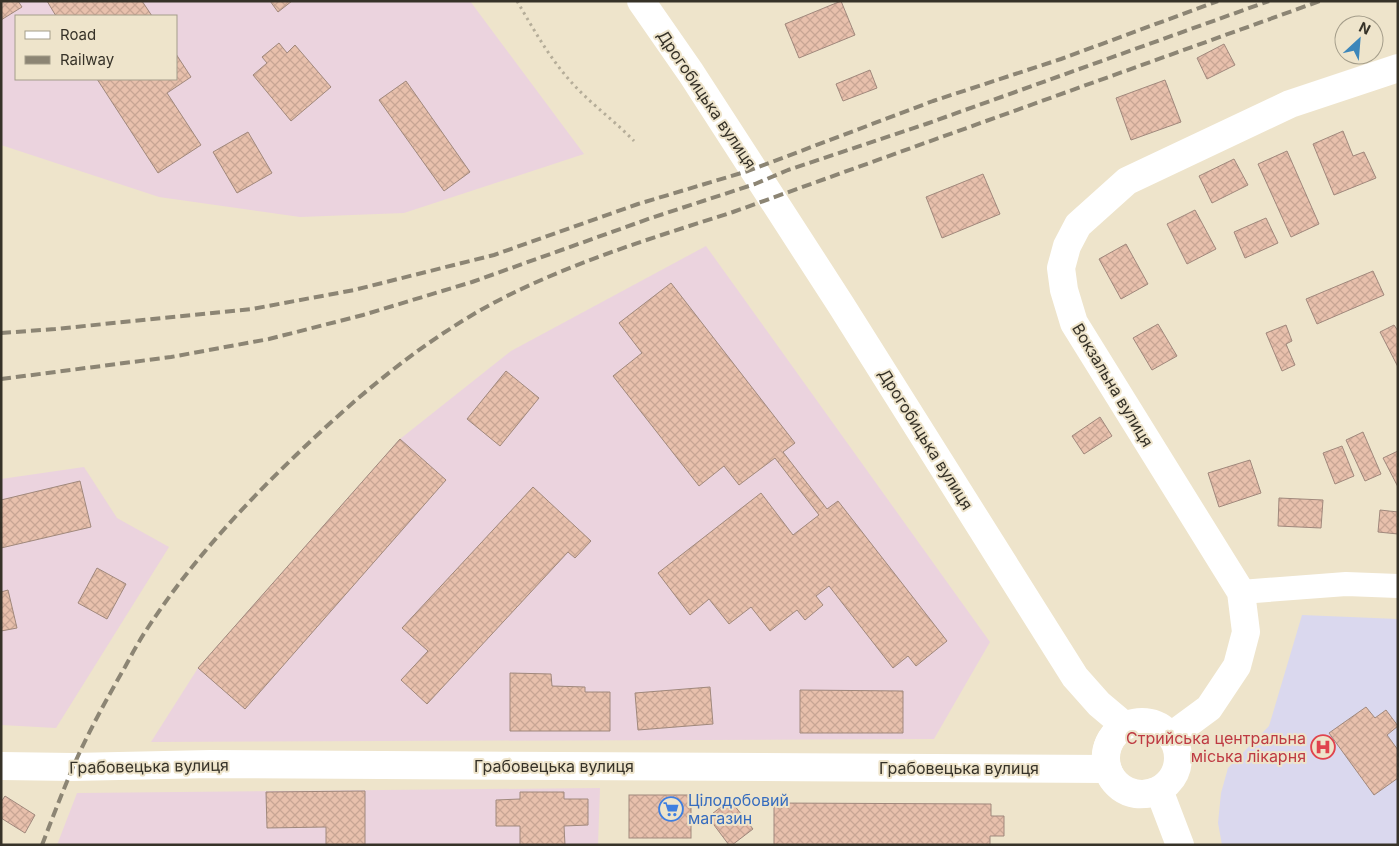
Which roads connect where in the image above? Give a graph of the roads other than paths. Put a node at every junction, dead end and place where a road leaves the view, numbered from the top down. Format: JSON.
{"nodes":[{"id":1,"x":641,"y":1,"type":"edge"},
{"id":2,"x":1398,"y":68,"type":"edge"},
{"id":3,"x":1398,"y":586,"type":"edge"},
{"id":4,"x":1241,"y":592,"type":"junction"},
{"id":5,"x":1124,"y":725,"type":"junction"},
{"id":6,"x":1171,"y":736,"type":"junction"},
{"id":7,"x":1,"y":766,"type":"edge"},
{"id":8,"x":1107,"y":769,"type":"junction"},
{"id":9,"x":1159,"y":790,"type":"junction"},
{"id":10,"x":1180,"y":845,"type":"edge"}],
"edges":[{"from":1,"to":5,"type":"street","name":"Дрогобицька вулиця"},
{"from":2,"to":4,"type":"street","name":"Вокзальна вулиця"},
{"from":3,"to":4,"type":"street"},
{"from":4,"to":6,"type":"street","name":"Вокзальна вулиця"},
{"from":5,"to":6,"type":"street"},
{"from":5,"to":8,"type":"street"},
{"from":6,"to":9,"type":"street"},
{"from":7,"to":8,"type":"street","name":"Грабовецька вулиця"},
{"from":8,"to":9,"type":"street"},
{"from":9,"to":10,"type":"street"}]}
